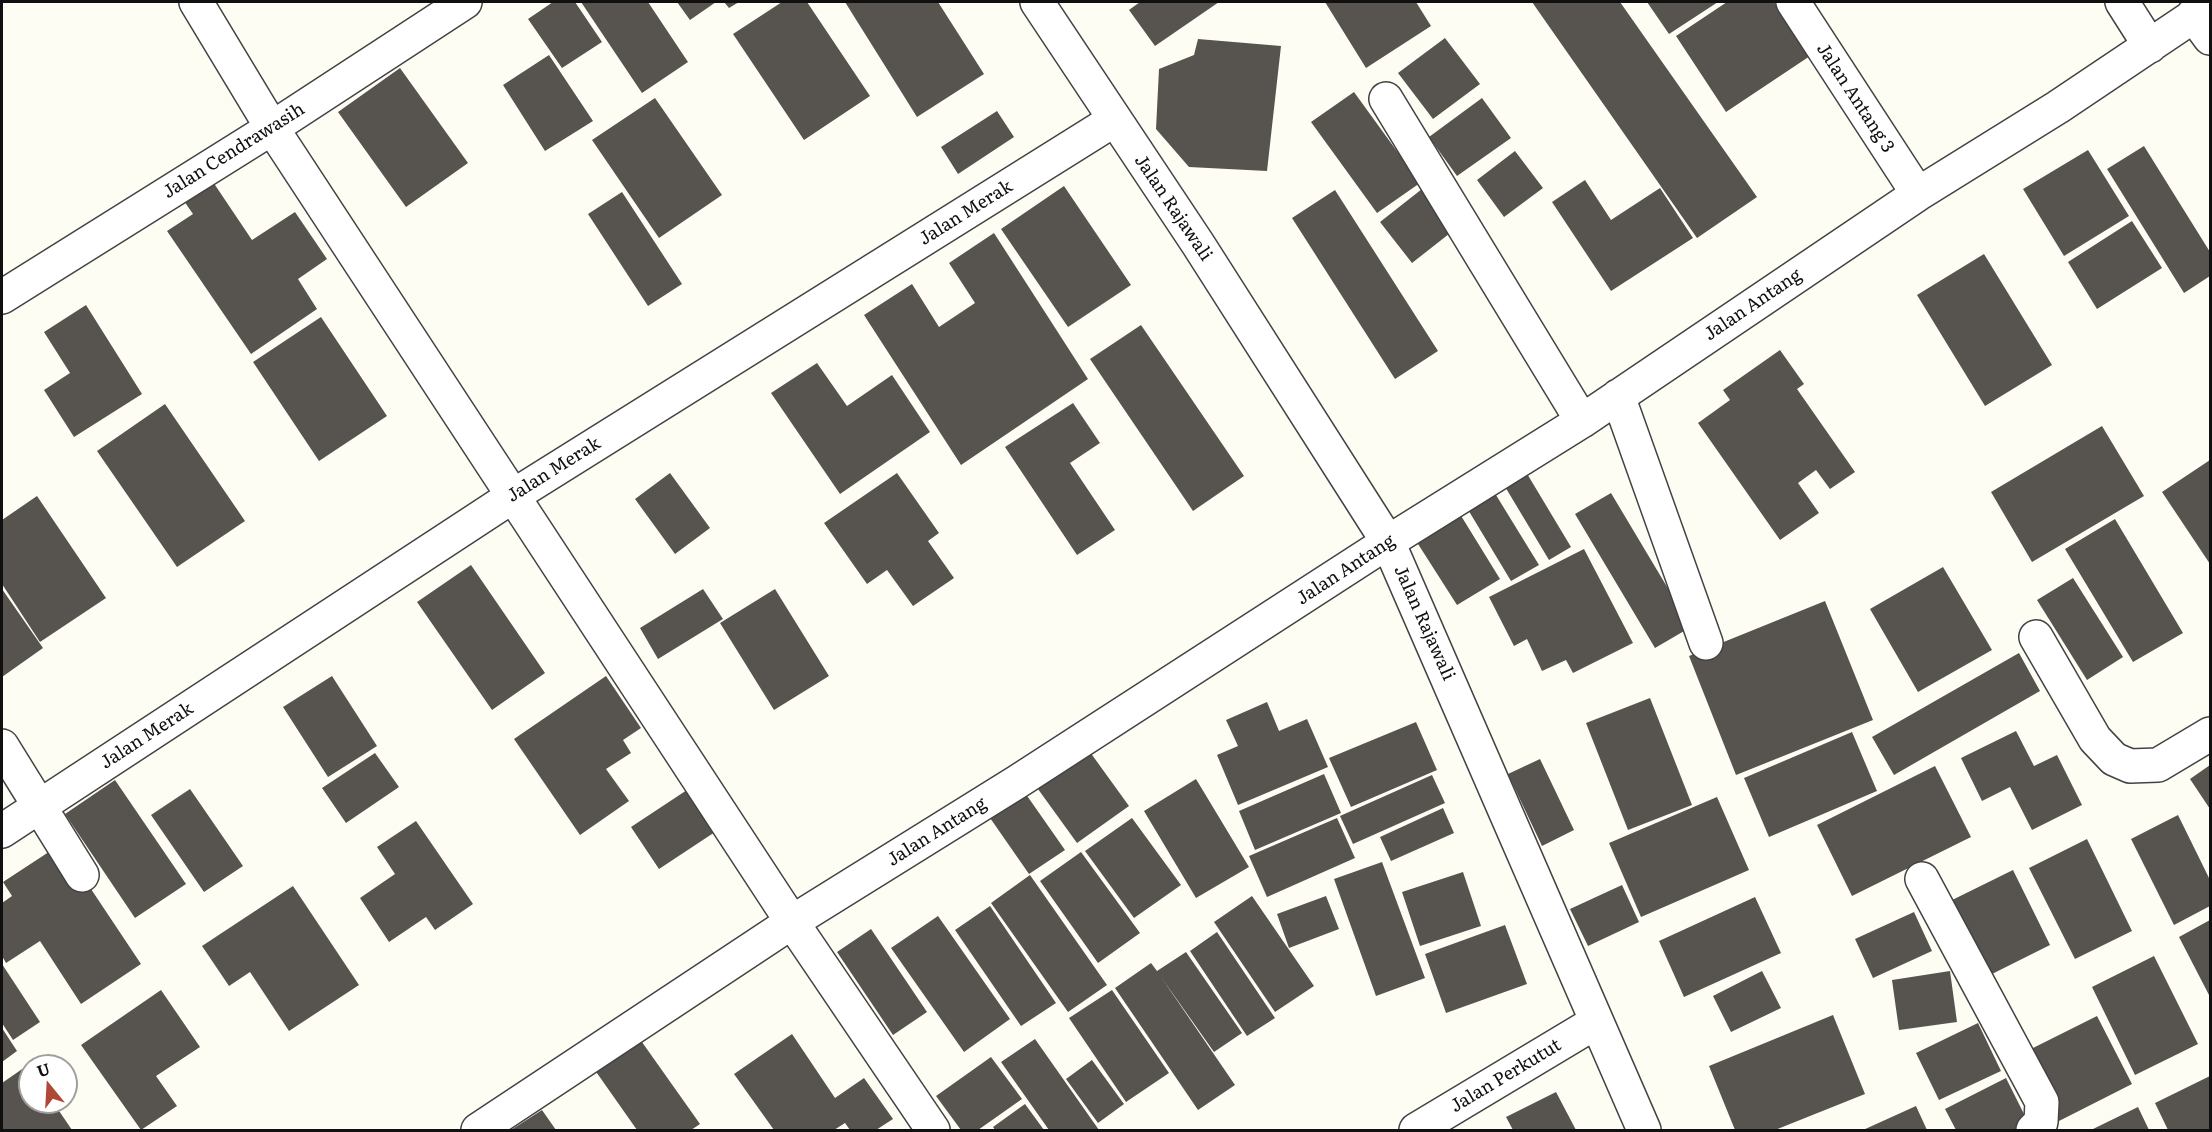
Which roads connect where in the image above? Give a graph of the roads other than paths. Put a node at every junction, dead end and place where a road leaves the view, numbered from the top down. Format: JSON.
{"nodes":[{"id":1,"x":196,"y":2,"type":"edge"},
{"id":2,"x":465,"y":2,"type":"edge"},
{"id":3,"x":1037,"y":2,"type":"edge"},
{"id":4,"x":1793,"y":2,"type":"edge"},
{"id":5,"x":2122,"y":2,"type":"edge"},
{"id":6,"x":2205,"y":19,"type":"edge"},
{"id":7,"x":2150,"y":46,"type":"junction"},
{"id":8,"x":1386,"y":99,"type":"dead end"},
{"id":9,"x":1114,"y":120,"type":"junction"},
{"id":10,"x":272,"y":128,"type":"junction"},
{"id":11,"x":1918,"y":194,"type":"junction"},
{"id":12,"x":2,"y":297,"type":"edge"},
{"id":13,"x":1618,"y":396,"type":"junction"},
{"id":14,"x":1582,"y":421,"type":"junction"},
{"id":15,"x":513,"y":496,"type":"junction"},
{"id":16,"x":1388,"y":542,"type":"junction"},
{"id":17,"x":2036,"y":637,"type":"dead end"},
{"id":18,"x":1706,"y":643,"type":"dead end"},
{"id":19,"x":2211,"y":734,"type":"edge"},
{"id":20,"x":2,"y":746,"type":"edge"},
{"id":21,"x":40,"y":807,"type":"junction"},
{"id":22,"x":2,"y":831,"type":"edge"},
{"id":23,"x":82,"y":875,"type":"dead end"},
{"id":24,"x":1922,"y":879,"type":"dead end"},
{"id":25,"x":792,"y":922,"type":"junction"},
{"id":26,"x":1596,"y":1022,"type":"junction"},
{"id":27,"x":478,"y":1131,"type":"edge"},
{"id":28,"x":933,"y":1131,"type":"edge"},
{"id":29,"x":1416,"y":1131,"type":"edge"},
{"id":30,"x":1644,"y":1131,"type":"edge"},
{"id":31,"x":2032,"y":1131,"type":"edge"}],
"edges":[{"from":1,"to":10,"type":"street"},
{"from":2,"to":10,"type":"street","name":"Jalan Cendrawasih"},
{"from":3,"to":9,"type":"street","name":"Jalan Rajawali"},
{"from":4,"to":11,"type":"street","name":"Jalan Antang 3"},
{"from":5,"to":7,"type":"street"},
{"from":6,"to":7,"type":"street","name":"Jalan Antang"},
{"from":7,"to":11,"type":"street","name":"Jalan Antang"},
{"from":8,"to":14,"type":"street"},
{"from":9,"to":15,"type":"street","name":"Jalan Merak"},
{"from":9,"to":16,"type":"street","name":"Jalan Rajawali"},
{"from":10,"to":12,"type":"street","name":"Jalan Cendrawasih"},
{"from":10,"to":15,"type":"street"},
{"from":11,"to":13,"type":"street","name":"Jalan Antang"},
{"from":13,"to":14,"type":"street","name":"Jalan Antang"},
{"from":13,"to":18,"type":"street"},
{"from":14,"to":16,"type":"street","name":"Jalan Antang"},
{"from":15,"to":21,"type":"street","name":"Jalan Merak"},
{"from":15,"to":25,"type":"street"},
{"from":16,"to":25,"type":"street","name":"Jalan Antang"},
{"from":16,"to":26,"type":"street","name":"Jalan Rajawali"},
{"from":17,"to":19,"type":"street"},
{"from":20,"to":21,"type":"street"},
{"from":21,"to":22,"type":"street","name":"Jalan Merak"},
{"from":21,"to":23,"type":"street"},
{"from":24,"to":31,"type":"street"},
{"from":25,"to":27,"type":"street","name":"Jalan Antang"},
{"from":25,"to":28,"type":"street"},
{"from":26,"to":29,"type":"street","name":"Jalan Perkutut"},
{"from":26,"to":30,"type":"street","name":"Jalan Rajawali"}]}
